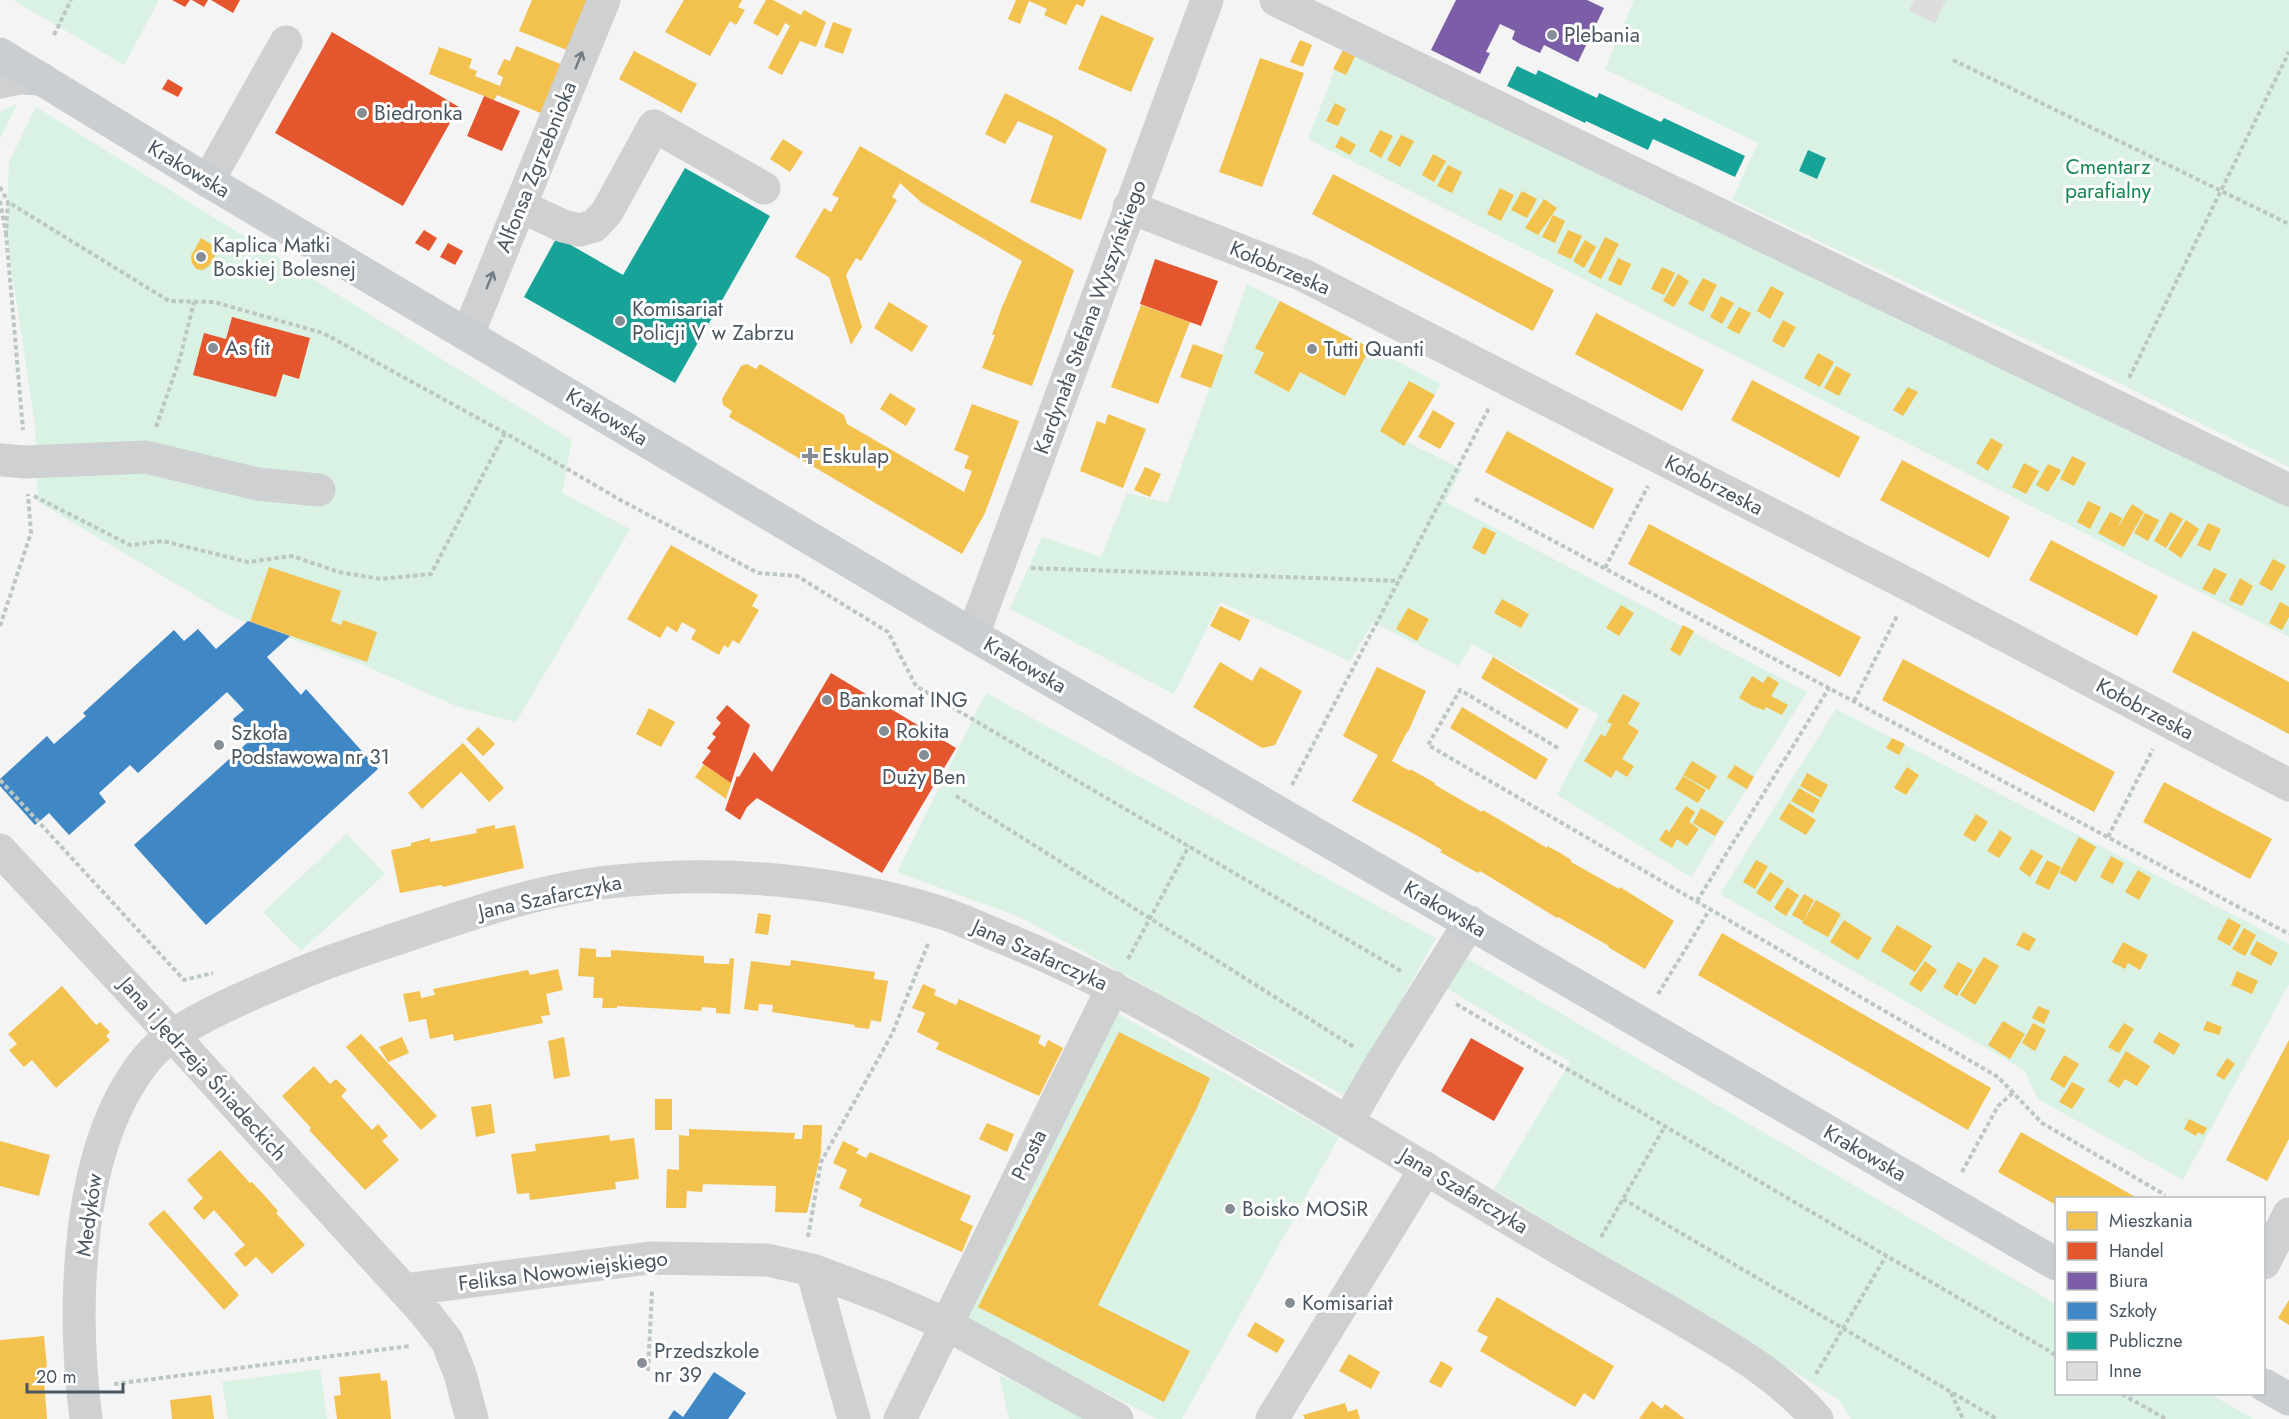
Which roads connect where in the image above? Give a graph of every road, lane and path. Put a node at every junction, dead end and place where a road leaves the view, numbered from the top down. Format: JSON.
{"nodes":[{"id":1,"x":71,"y":0,"type":"edge"},
{"id":2,"x":604,"y":0,"type":"edge"},
{"id":3,"x":1207,"y":0,"type":"edge"},
{"id":4,"x":1276,"y":0,"type":"edge"},
{"id":5,"x":54,"y":35,"type":"dead end"},
{"id":6,"x":286,"y":42,"type":"dead end"},
{"id":7,"x":2289,"y":52,"type":"edge"},
{"id":8,"x":0,"y":54,"type":"edge"},
{"id":9,"x":1953,"y":60,"type":"dead end"},
{"id":10,"x":42,"y":79,"type":"junction"},
{"id":11,"x":0,"y":82,"type":"edge"},
{"id":12,"x":208,"y":181,"type":"junction"},
{"id":13,"x":0,"y":187,"type":"edge"},
{"id":14,"x":764,"y":188,"type":"dead end"},
{"id":15,"x":2220,"y":189,"type":"junction"},
{"id":16,"x":0,"y":201,"type":"edge"},
{"id":17,"x":8,"y":202,"type":"junction"},
{"id":18,"x":520,"y":206,"type":"junction"},
{"id":19,"x":1130,"y":207,"type":"junction"},
{"id":20,"x":2289,"y":224,"type":"edge"},
{"id":21,"x":194,"y":302,"type":"junction"},
{"id":22,"x":468,"y":334,"type":"junction"},
{"id":23,"x":1504,"y":378,"type":"junction"},
{"id":24,"x":2116,"y":406,"type":"junction"},
{"id":25,"x":505,"y":433,"type":"junction"},
{"id":26,"x":146,"y":457,"type":"junction"},
{"id":27,"x":1662,"y":459,"type":"junction"},
{"id":28,"x":0,"y":460,"type":"edge"},
{"id":29,"x":319,"y":490,"type":"dead end"},
{"id":30,"x":2289,"y":490,"type":"edge"},
{"id":31,"x":28,"y":493,"type":"dead end"},
{"id":32,"x":1475,"y":499,"type":"dead end"},
{"id":33,"x":998,"y":567,"type":"junction"},
{"id":34,"x":1605,"y":568,"type":"junction"},
{"id":35,"x":1399,"y":581,"type":"junction"},
{"id":36,"x":1912,"y":587,"type":"junction"},
{"id":37,"x":973,"y":635,"type":"junction"},
{"id":38,"x":1829,"y":688,"type":"junction"},
{"id":39,"x":1854,"y":701,"type":"junction"},
{"id":40,"x":2167,"y":721,"type":"junction"},
{"id":41,"x":1558,"y":748,"type":"dead end"},
{"id":42,"x":0,"y":780,"type":"edge"},
{"id":43,"x":2289,"y":785,"type":"edge"},
{"id":44,"x":956,"y":796,"type":"dead end"},
{"id":45,"x":1277,"y":812,"type":"junction"},
{"id":46,"x":2108,"y":837,"type":"junction"},
{"id":47,"x":1190,"y":846,"type":"junction"},
{"id":48,"x":0,"y":850,"type":"edge"},
{"id":49,"x":1697,"y":901,"type":"junction"},
{"id":50,"x":1710,"y":909,"type":"junction"},
{"id":51,"x":941,"y":912,"type":"junction"},
{"id":52,"x":1149,"y":918,"type":"junction"},
{"id":53,"x":1470,"y":922,"type":"junction"},
{"id":54,"x":2289,"y":934,"type":"edge"},
{"id":55,"x":216,"y":972,"type":"dead end"},
{"id":56,"x":1113,"y":987,"type":"junction"},
{"id":57,"x":1429,"y":988,"type":"junction"},
{"id":58,"x":1641,"y":1023,"type":"junction"},
{"id":59,"x":173,"y":1036,"type":"junction"},
{"id":60,"x":1381,"y":1064,"type":"junction"},
{"id":61,"x":2013,"y":1093,"type":"junction"},
{"id":62,"x":1348,"y":1121,"type":"junction"},
{"id":63,"x":1665,"y":1125,"type":"junction"},
{"id":64,"x":1426,"y":1168,"type":"junction"},
{"id":65,"x":2165,"y":1195,"type":"dead end"},
{"id":66,"x":1623,"y":1199,"type":"junction"},
{"id":67,"x":1947,"y":1200,"type":"junction"},
{"id":68,"x":2289,"y":1214,"type":"edge"},
{"id":69,"x":1886,"y":1256,"type":"junction"},
{"id":70,"x":649,"y":1258,"type":"junction"},
{"id":71,"x":2265,"y":1261,"type":"edge"},
{"id":72,"x":2055,"y":1263,"type":"edge"},
{"id":73,"x":1585,"y":1264,"type":"junction"},
{"id":74,"x":807,"y":1269,"type":"junction"},
{"id":75,"x":404,"y":1290,"type":"junction"},
{"id":76,"x":946,"y":1324,"type":"junction"},
{"id":77,"x":1843,"y":1329,"type":"junction"},
{"id":78,"x":447,"y":1341,"type":"junction"},
{"id":79,"x":2055,"y":1354,"type":"edge"},
{"id":80,"x":648,"y":1371,"type":"dead end"},
{"id":81,"x":2265,"y":1385,"type":"edge"},
{"id":82,"x":1951,"y":1392,"type":"junction"},
{"id":83,"x":2124,"y":1395,"type":"edge"},
{"id":84,"x":2289,"y":1399,"type":"edge"},
{"id":85,"x":84,"y":1404,"type":"edge"},
{"id":86,"x":1809,"y":1410,"type":"edge"},
{"id":87,"x":472,"y":1419,"type":"edge"},
{"id":88,"x":854,"y":1419,"type":"edge"},
{"id":89,"x":900,"y":1419,"type":"edge"},
{"id":90,"x":1117,"y":1419,"type":"edge"},
{"id":91,"x":1272,"y":1419,"type":"edge"},
{"id":92,"x":1963,"y":1419,"type":"edge"},
{"id":93,"x":1997,"y":1419,"type":"edge"},
{"id":94,"x":2166,"y":1419,"type":"edge"}],
"edges":[{"from":1,"to":5,"type":"path"},
{"from":18,"to":2,"type":"street","name":"Alfonsa Zgrzebnioka","one_way":true},
{"from":3,"to":19,"type":"street","name":"Kardynała Stefana Wyszyńskiego"},
{"from":4,"to":24,"type":"street"},
{"from":6,"to":12,"type":"street"},
{"from":7,"to":15,"type":"path"},
{"from":8,"to":10,"type":"main road","name":"Krakowska"},
{"from":9,"to":15,"type":"path"},
{"from":10,"to":11,"type":"street"},
{"from":10,"to":12,"type":"main road","name":"Krakowska"},
{"from":12,"to":22,"type":"main road","name":"Krakowska"},
{"from":13,"to":17,"type":"path"},
{"from":14,"to":18,"type":"street"},
{"from":15,"to":20,"type":"path"},
{"from":15,"to":24,"type":"path"},
{"from":16,"to":17,"type":"path"},
{"from":17,"to":21,"type":"path"},
{"from":22,"to":18,"type":"street","name":"Alfonsa Zgrzebnioka","one_way":true},
{"from":19,"to":23,"type":"street","name":"Kołobrzeska"},
{"from":19,"to":33,"type":"street","name":"Kardynała Stefana Wyszyńskiego"},
{"from":21,"to":25,"type":"path"},
{"from":21,"to":26,"type":"path"},
{"from":22,"to":37,"type":"main road","name":"Krakowska"},
{"from":23,"to":27,"type":"street","name":"Kołobrzeska"},
{"from":23,"to":35,"type":"path"},
{"from":24,"to":30,"type":"street"},
{"from":25,"to":31,"type":"path"},
{"from":25,"to":47,"type":"path"},
{"from":26,"to":28,"type":"street"},
{"from":26,"to":29,"type":"street"},
{"from":27,"to":34,"type":"path"},
{"from":27,"to":36,"type":"street","name":"Kołobrzeska"},
{"from":32,"to":34,"type":"path"},
{"from":33,"to":35,"type":"path"},
{"from":33,"to":37,"type":"street","name":"Kardynała Stefana Wyszyńskiego"},
{"from":34,"to":38,"type":"path"},
{"from":35,"to":45,"type":"path"},
{"from":36,"to":39,"type":"path"},
{"from":36,"to":40,"type":"street","name":"Kołobrzeska"},
{"from":37,"to":45,"type":"main road","name":"Krakowska"},
{"from":38,"to":39,"type":"path"},
{"from":38,"to":49,"type":"path"},
{"from":39,"to":46,"type":"path"},
{"from":40,"to":43,"type":"street","name":"Kołobrzeska"},
{"from":40,"to":46,"type":"path"},
{"from":41,"to":49,"type":"path"},
{"from":42,"to":55,"type":"path"},
{"from":44,"to":52,"type":"path"},
{"from":45,"to":53,"type":"main road","name":"Krakowska"},
{"from":46,"to":54,"type":"path"},
{"from":47,"to":52,"type":"path"},
{"from":47,"to":57,"type":"path"},
{"from":48,"to":59,"type":"street","name":"Jana i Jędrzeja Śniadeckich"},
{"from":49,"to":50,"type":"path"},
{"from":50,"to":58,"type":"path"},
{"from":50,"to":61,"type":"path"},
{"from":51,"to":56,"type":"street","name":"Jana Szafarczyka"},
{"from":51,"to":59,"type":"street","name":"Jana Szafarczyka"},
{"from":51,"to":74,"type":"path"},
{"from":52,"to":56,"type":"path"},
{"from":52,"to":60,"type":"path"},
{"from":53,"to":57,"type":"street"},
{"from":53,"to":58,"type":"main road","name":"Krakowska"},
{"from":56,"to":62,"type":"street","name":"Jana Szafarczyka"},
{"from":56,"to":76,"type":"street","name":"Prosta"},
{"from":57,"to":60,"type":"street"},
{"from":57,"to":63,"type":"path"},
{"from":58,"to":67,"type":"main road","name":"Krakowska"},
{"from":59,"to":75,"type":"street","name":"Jana i Jędrzeja Śniadeckich"},
{"from":59,"to":85,"type":"street","name":"Medyków"},
{"from":60,"to":62,"type":"street"},
{"from":61,"to":65,"type":"path"},
{"from":61,"to":67,"type":"path"},
{"from":62,"to":64,"type":"street","name":"Jana Szafarczyka"},
{"from":63,"to":66,"type":"path"},
{"from":63,"to":69,"type":"path"},
{"from":64,"to":73,"type":"street","name":"Jana Szafarczyka"},
{"from":64,"to":91,"type":"street"},
{"from":66,"to":73,"type":"path"},
{"from":66,"to":77,"type":"path"},
{"from":67,"to":72,"type":"main road","name":"Krakowska"},
{"from":68,"to":71,"type":"street"},
{"from":69,"to":77,"type":"path"},
{"from":69,"to":79,"type":"path"},
{"from":70,"to":74,"type":"street","name":"Feliksa Nowowiejskiego"},
{"from":70,"to":75,"type":"street","name":"Feliksa Nowowiejskiego"},
{"from":70,"to":80,"type":"path"},
{"from":73,"to":86,"type":"street","name":"Jana Szafarczyka"},
{"from":74,"to":76,"type":"street","name":"Feliksa Nowowiejskiego"},
{"from":74,"to":88,"type":"street"},
{"from":75,"to":78,"type":"street","name":"Jana i Jędrzeja Śniadeckich"},
{"from":76,"to":89,"type":"street","name":"Prosta"},
{"from":76,"to":90,"type":"street","name":"Feliksa Nowowiejskiego"},
{"from":77,"to":82,"type":"path"},
{"from":77,"to":86,"type":"path"},
{"from":78,"to":85,"type":"path"},
{"from":78,"to":87,"type":"street","name":"Jana i Jędrzeja Śniadeckich"},
{"from":81,"to":84,"type":"main road"},
{"from":82,"to":92,"type":"path"},
{"from":82,"to":93,"type":"path"},
{"from":83,"to":94,"type":"path"}]}
